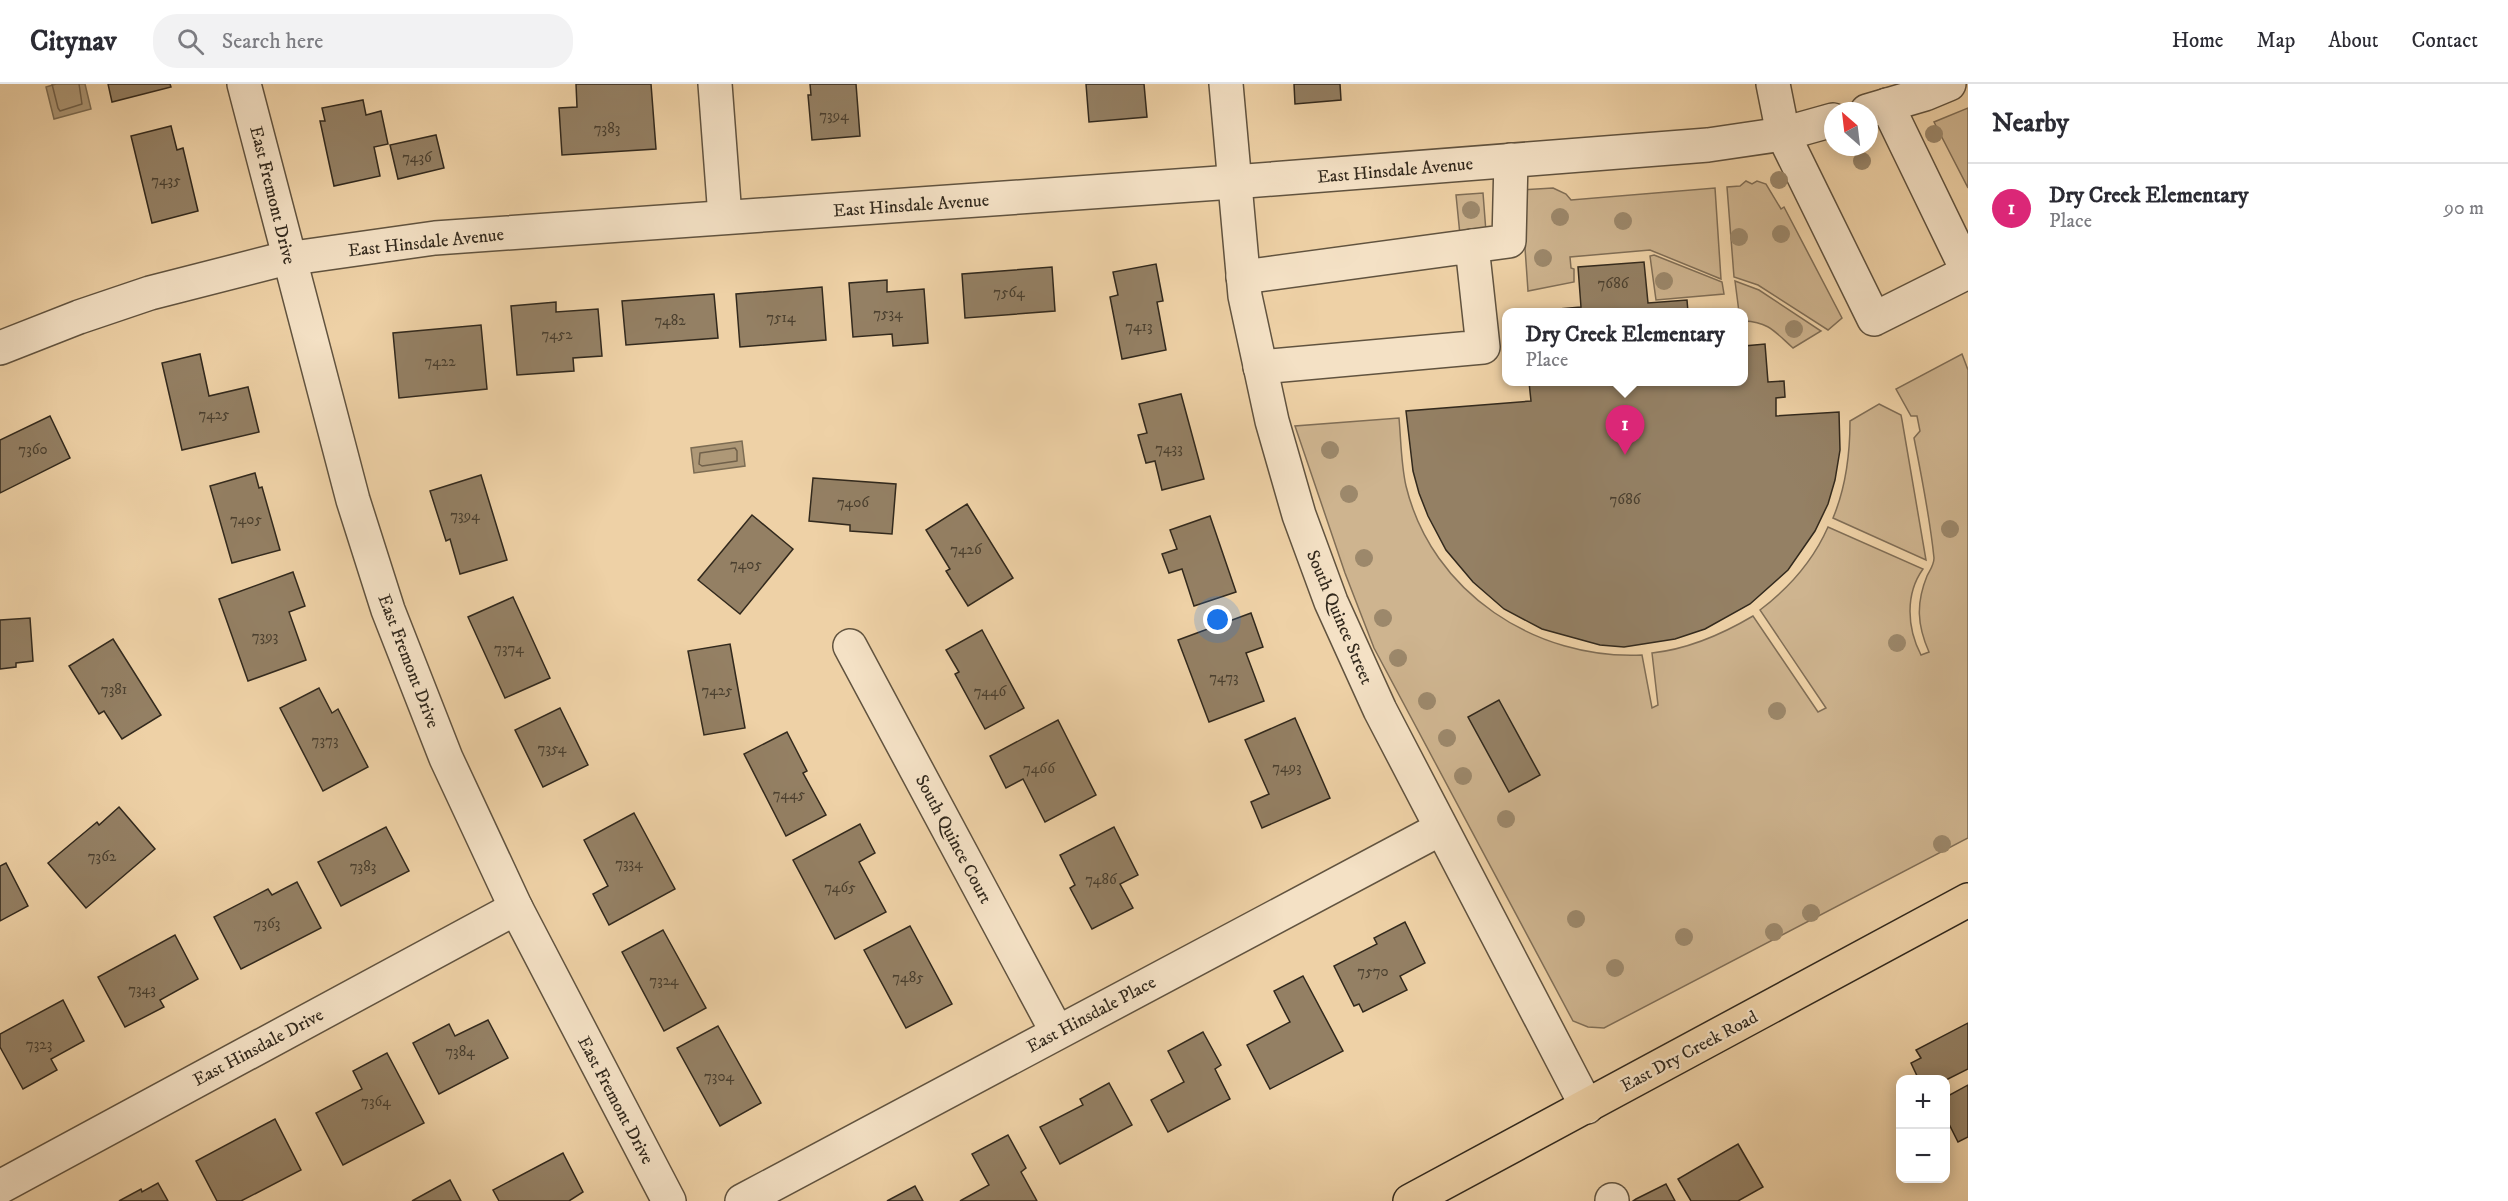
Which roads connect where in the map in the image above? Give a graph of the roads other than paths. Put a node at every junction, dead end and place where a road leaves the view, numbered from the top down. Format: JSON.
{"nodes":[{"id":1,"x":244,"y":84,"type":"edge"},
{"id":2,"x":715,"y":84,"type":"edge"},
{"id":3,"x":1226,"y":84,"type":"edge"},
{"id":4,"x":1773,"y":84,"type":"edge"},
{"id":5,"x":1949,"y":84,"type":"edge"},
{"id":6,"x":1878,"y":107,"type":"edge"},
{"id":7,"x":1878,"y":112,"type":"edge"},
{"id":8,"x":1824,"y":123,"type":"edge"},
{"id":9,"x":1783,"y":134,"type":"junction"},
{"id":10,"x":1510,"y":160,"type":"junction"},
{"id":11,"x":1233,"y":182,"type":"junction"},
{"id":12,"x":725,"y":217,"type":"junction"},
{"id":13,"x":1473,"y":246,"type":"junction"},
{"id":14,"x":289,"y":259,"type":"junction"},
{"id":15,"x":1243,"y":277,"type":"junction"},
{"id":16,"x":0,"y":348,"type":"edge"},
{"id":17,"x":1260,"y":367,"type":"junction"},
{"id":18,"x":850,"y":646,"type":"dead end"},
{"id":19,"x":1440,"y":829,"type":"junction"},
{"id":20,"x":1968,"y":900,"type":"edge"},
{"id":21,"x":516,"y":908,"type":"junction"},
{"id":22,"x":1057,"y":1032,"type":"junction"},
{"id":23,"x":1587,"y":1107,"type":"junction"},
{"id":24,"x":0,"y":1186,"type":"edge"},
{"id":25,"x":669,"y":1201,"type":"edge"},
{"id":26,"x":742,"y":1201,"type":"edge"},
{"id":27,"x":1410,"y":1201,"type":"edge"}],
"edges":[{"from":1,"to":14,"type":"street","name":"East Fremont Drive"},
{"from":2,"to":12,"type":"street"},
{"from":3,"to":11,"type":"street","name":"South Quince Street"},
{"from":4,"to":9,"type":"street"},
{"from":5,"to":6,"type":"street"},
{"from":7,"to":9,"type":"street"},
{"from":8,"to":9,"type":"street","name":"East Hinsdale Avenue"},
{"from":9,"to":10,"type":"street","name":"East Hinsdale Avenue"},
{"from":10,"to":11,"type":"street","name":"East Hinsdale Avenue"},
{"from":10,"to":13,"type":"street"},
{"from":11,"to":12,"type":"street","name":"East Hinsdale Avenue"},
{"from":11,"to":15,"type":"street","name":"South Quince Street"},
{"from":12,"to":14,"type":"street","name":"East Hinsdale Avenue"},
{"from":13,"to":15,"type":"street"},
{"from":13,"to":17,"type":"street"},
{"from":14,"to":16,"type":"street","name":"East Hinsdale Avenue"},
{"from":14,"to":21,"type":"street","name":"East Fremont Drive"},
{"from":15,"to":17,"type":"street","name":"South Quince Street"},
{"from":17,"to":19,"type":"street","name":"South Quince Street"},
{"from":18,"to":22,"type":"street","name":"South Quince Court"},
{"from":19,"to":22,"type":"street","name":"East Hinsdale Place"},
{"from":19,"to":23,"type":"street","name":"South Quince Street"},
{"from":20,"to":23,"type":"main road","name":"East Dry Creek Road"},
{"from":21,"to":24,"type":"street","name":"East Hinsdale Drive"},
{"from":21,"to":25,"type":"street","name":"East Fremont Drive"},
{"from":22,"to":26,"type":"street","name":"East Hinsdale Place"},
{"from":23,"to":27,"type":"main road","name":"East Dry Creek Road"}]}
